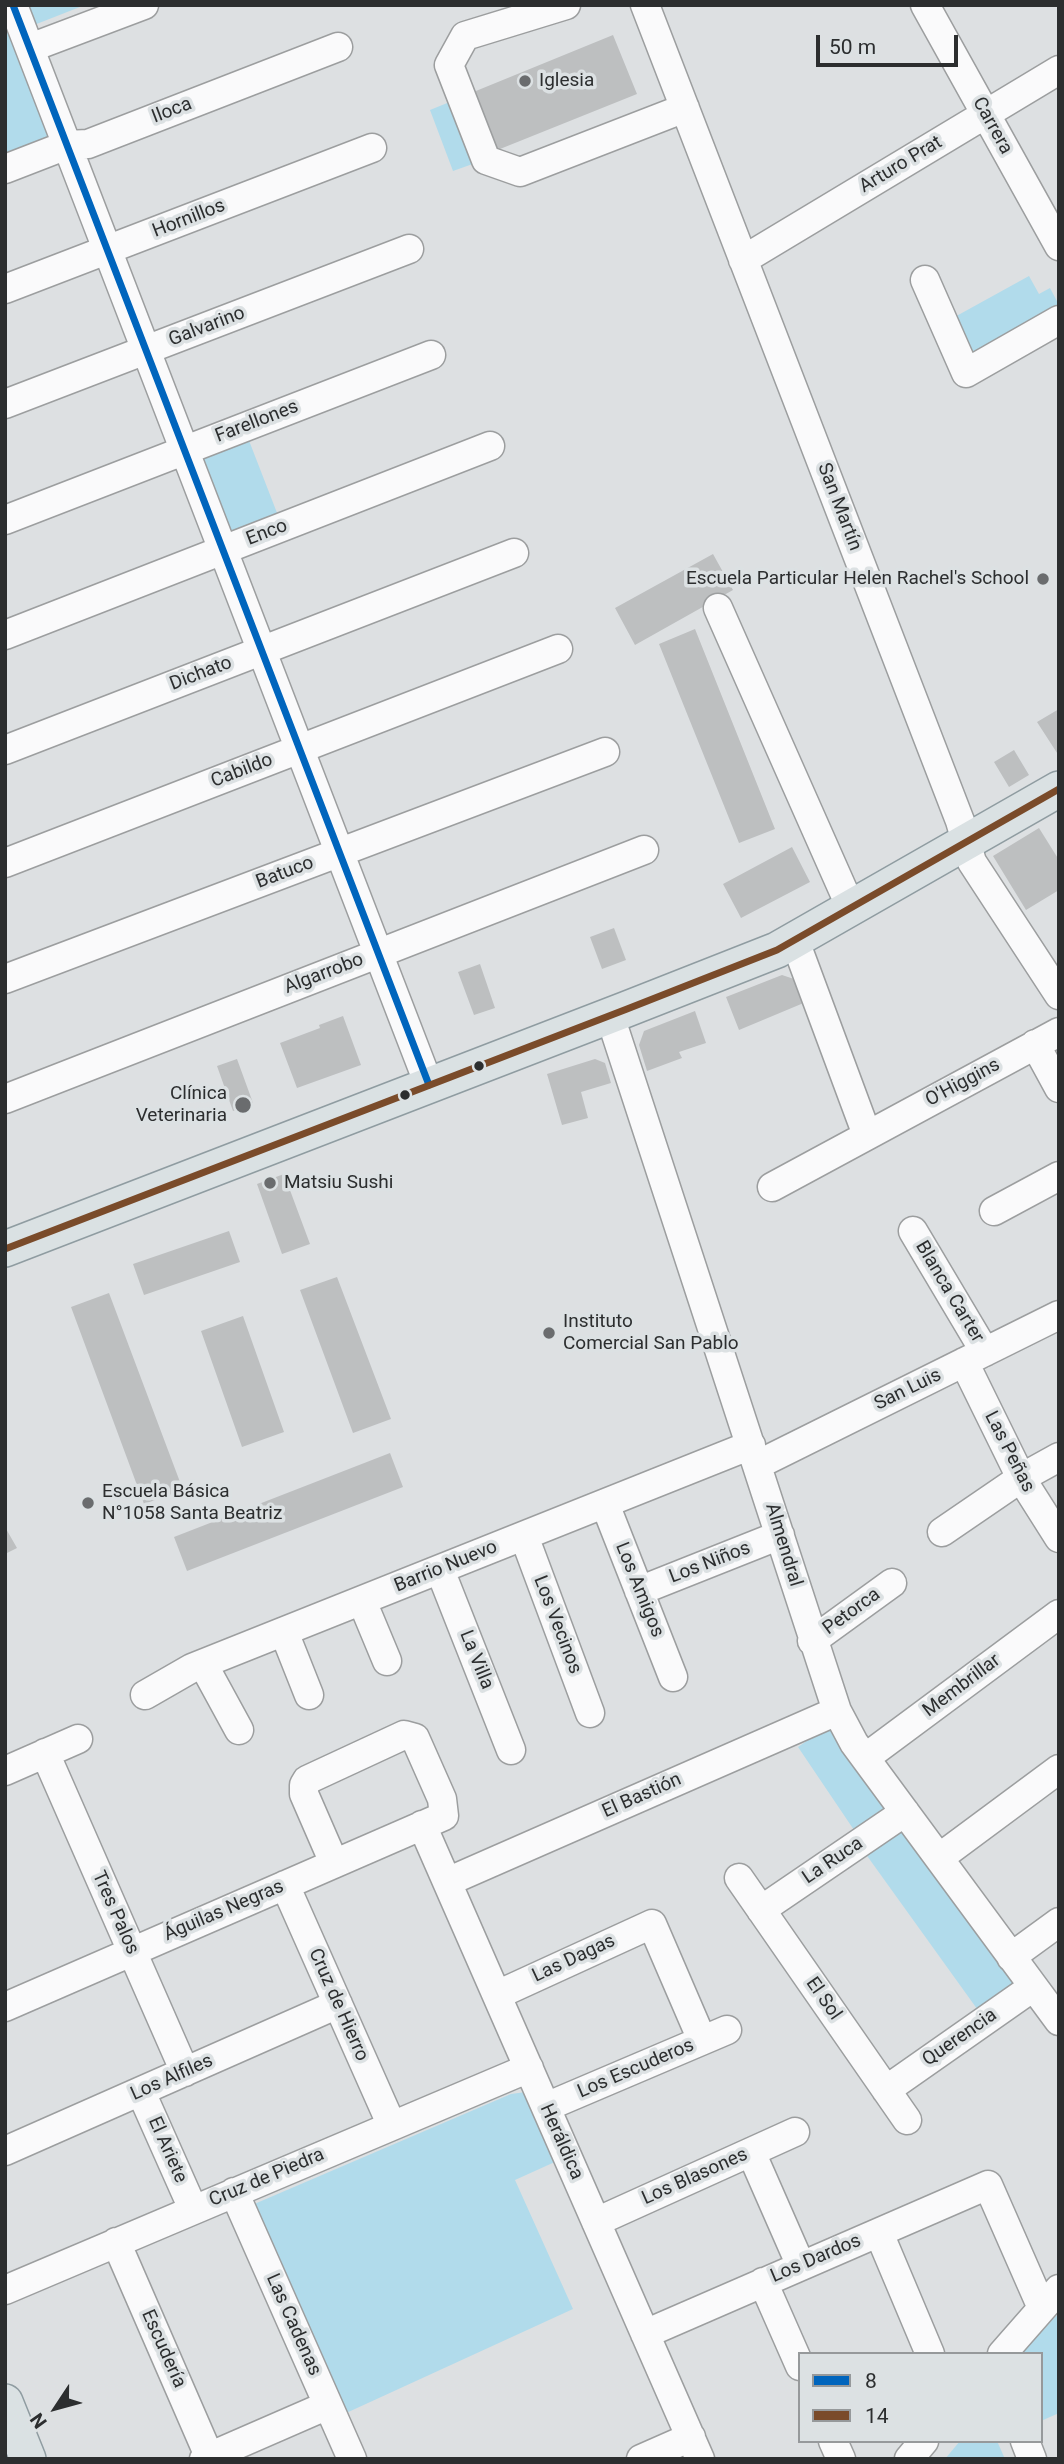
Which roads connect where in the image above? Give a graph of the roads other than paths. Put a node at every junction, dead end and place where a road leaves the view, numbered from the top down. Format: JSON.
{"nodes":[{"id":1,"x":13,"y":5,"type":"edge"},
{"id":2,"x":144,"y":5,"type":"edge"},
{"id":3,"x":566,"y":5,"type":"edge"},
{"id":4,"x":645,"y":5,"type":"edge"},
{"id":5,"x":925,"y":5,"type":"edge"},
{"id":6,"x":338,"y":47,"type":"dead end"},
{"id":7,"x":30,"y":48,"type":"junction"},
{"id":8,"x":1059,"y":70,"type":"edge"},
{"id":9,"x":685,"y":108,"type":"junction"},
{"id":10,"x":985,"y":114,"type":"junction"},
{"id":11,"x":67,"y":145,"type":"junction"},
{"id":12,"x":372,"y":148,"type":"dead end"},
{"id":13,"x":5,"y":169,"type":"edge"},
{"id":14,"x":1059,"y":246,"type":"edge"},
{"id":15,"x":409,"y":249,"type":"dead end"},
{"id":16,"x":107,"y":250,"type":"junction"},
{"id":17,"x":743,"y":260,"type":"junction"},
{"id":18,"x":925,"y":280,"type":"dead end"},
{"id":19,"x":5,"y":289,"type":"edge"},
{"id":20,"x":1059,"y":320,"type":"edge"},
{"id":21,"x":146,"y":350,"type":"junction"},
{"id":22,"x":431,"y":355,"type":"dead end"},
{"id":23,"x":5,"y":404,"type":"edge"},
{"id":24,"x":490,"y":446,"type":"dead end"},
{"id":25,"x":184,"y":450,"type":"junction"},
{"id":26,"x":5,"y":520,"type":"edge"},
{"id":27,"x":223,"y":550,"type":"junction"},
{"id":28,"x":514,"y":552,"type":"dead end"},
{"id":29,"x":718,"y":608,"type":"dead end"},
{"id":30,"x":5,"y":635,"type":"edge"},
{"id":31,"x":558,"y":649,"type":"dead end"},
{"id":32,"x":262,"y":650,"type":"junction"},
{"id":33,"x":300,"y":749,"type":"junction"},
{"id":34,"x":5,"y":750,"type":"edge"},
{"id":35,"x":605,"y":752,"type":"dead end"},
{"id":36,"x":1059,"y":789,"type":"edge"},
{"id":37,"x":967,"y":842,"type":"junction"},
{"id":38,"x":644,"y":850,"type":"dead end"},
{"id":39,"x":340,"y":852,"type":"junction"},
{"id":40,"x":5,"y":863,"type":"edge"},
{"id":41,"x":851,"y":908,"type":"junction"},
{"id":42,"x":794,"y":941,"type":"junction"},
{"id":43,"x":379,"y":953,"type":"junction"},
{"id":44,"x":5,"y":979,"type":"edge"},
{"id":45,"x":1059,"y":995,"type":"edge"},
{"id":46,"x":610,"y":1016,"type":"junction"},
{"id":47,"x":1047,"y":1038,"type":"edge"},
{"id":48,"x":429,"y":1085,"type":"junction"},
{"id":49,"x":1059,"y":1088,"type":"edge"},
{"id":50,"x":5,"y":1099,"type":"edge"},
{"id":51,"x":867,"y":1135,"type":"junction"},
{"id":52,"x":1059,"y":1176,"type":"edge"},
{"id":53,"x":772,"y":1187,"type":"dead end"},
{"id":54,"x":994,"y":1211,"type":"dead end"},
{"id":55,"x":913,"y":1231,"type":"dead end"},
{"id":56,"x":9,"y":1241,"type":"edge"},
{"id":57,"x":1059,"y":1315,"type":"edge"},
{"id":58,"x":975,"y":1357,"type":"junction"},
{"id":59,"x":754,"y":1455,"type":"junction"},
{"id":60,"x":1059,"y":1457,"type":"edge"},
{"id":61,"x":1021,"y":1478,"type":"junction"},
{"id":62,"x":605,"y":1504,"type":"junction"},
{"id":63,"x":942,"y":1532,"type":"dead end"},
{"id":64,"x":780,"y":1535,"type":"junction"},
{"id":65,"x":524,"y":1536,"type":"junction"},
{"id":66,"x":1059,"y":1538,"type":"edge"},
{"id":67,"x":440,"y":1570,"type":"junction"},
{"id":68,"x":892,"y":1583,"type":"dead end"},
{"id":69,"x":639,"y":1591,"type":"junction"},
{"id":70,"x":362,"y":1601,"type":"junction"},
{"id":71,"x":1059,"y":1614,"type":"edge"},
{"id":72,"x":284,"y":1632,"type":"junction"},
{"id":73,"x":812,"y":1641,"type":"junction"},
{"id":74,"x":387,"y":1661,"type":"dead end"},
{"id":75,"x":203,"y":1664,"type":"junction"},
{"id":76,"x":673,"y":1676,"type":"dead end"},
{"id":77,"x":145,"y":1695,"type":"dead end"},
{"id":78,"x":309,"y":1695,"type":"dead end"},
{"id":79,"x":836,"y":1711,"type":"junction"},
{"id":80,"x":590,"y":1713,"type":"dead end"},
{"id":81,"x":239,"y":1730,"type":"dead end"},
{"id":82,"x":78,"y":1739,"type":"dead end"},
{"id":83,"x":512,"y":1750,"type":"dead end"},
{"id":84,"x":46,"y":1753,"type":"junction"},
{"id":85,"x":865,"y":1758,"type":"junction"},
{"id":86,"x":1059,"y":1769,"type":"edge"},
{"id":87,"x":5,"y":1771,"type":"edge"},
{"id":88,"x":905,"y":1812,"type":"junction"},
{"id":89,"x":433,"y":1820,"type":"junction"},
{"id":90,"x":939,"y":1858,"type":"junction"},
{"id":91,"x":334,"y":1863,"type":"junction"},
{"id":92,"x":739,"y":1878,"type":"dead end"},
{"id":93,"x":447,"y":1882,"type":"junction"},
{"id":94,"x":285,"y":1885,"type":"junction"},
{"id":95,"x":761,"y":1910,"type":"junction"},
{"id":96,"x":1059,"y":1922,"type":"edge"},
{"id":97,"x":132,"y":1951,"type":"junction"},
{"id":98,"x":1011,"y":1957,"type":"junction"},
{"id":99,"x":1033,"y":1987,"type":"junction"},
{"id":100,"x":497,"y":1995,"type":"junction"},
{"id":101,"x":8,"y":2000,"type":"edge"},
{"id":102,"x":338,"y":2004,"type":"junction"},
{"id":103,"x":1059,"y":2021,"type":"edge"},
{"id":104,"x":714,"y":2035,"type":"joint"},
{"id":105,"x":529,"y":2068,"type":"junction"},
{"id":106,"x":185,"y":2072,"type":"junction"},
{"id":107,"x":886,"y":2090,"type":"junction"},
{"id":108,"x":141,"y":2092,"type":"junction"},
{"id":109,"x":546,"y":2107,"type":"junction"},
{"id":110,"x":907,"y":2120,"type":"dead end"},
{"id":111,"x":392,"y":2126,"type":"junction"},
{"id":112,"x":795,"y":2132,"type":"dead end"},
{"id":113,"x":5,"y":2151,"type":"edge"},
{"id":114,"x":751,"y":2152,"type":"junction"},
{"id":115,"x":234,"y":2192,"type":"junction"},
{"id":116,"x":193,"y":2209,"type":"junction"},
{"id":117,"x":596,"y":2222,"type":"junction"},
{"id":118,"x":878,"y":2233,"type":"junction"},
{"id":119,"x":116,"y":2242,"type":"junction"},
{"id":120,"x":801,"y":2266,"type":"junction"},
{"id":121,"x":763,"y":2282,"type":"junction"},
{"id":122,"x":5,"y":2290,"type":"edge"},
{"id":123,"x":1050,"y":2299,"type":"edge"},
{"id":124,"x":645,"y":2333,"type":"junction"},
{"id":125,"x":929,"y":2352,"type":"edge"},
{"id":126,"x":1004,"y":2352,"type":"edge"},
{"id":127,"x":798,"y":2361,"type":"edge"},
{"id":128,"x":5,"y":2402,"type":"edge"},
{"id":129,"x":328,"y":2405,"type":"junction"},
{"id":130,"x":834,"y":2443,"type":"edge"},
{"id":131,"x":922,"y":2443,"type":"edge"},
{"id":132,"x":695,"y":2448,"type":"edge"},
{"id":133,"x":206,"y":2458,"type":"edge"},
{"id":134,"x":28,"y":2459,"type":"edge"},
{"id":135,"x":352,"y":2459,"type":"edge"},
{"id":136,"x":641,"y":2459,"type":"edge"},
{"id":137,"x":841,"y":2459,"type":"edge"},
{"id":138,"x":909,"y":2459,"type":"edge"}],
"edges":[{"from":1,"to":7,"type":"street"},
{"from":2,"to":7,"type":"street"},
{"from":3,"to":9,"type":"street"},
{"from":4,"to":9,"type":"street","name":"San Martín"},
{"from":5,"to":10,"type":"street","name":"Carrera"},
{"from":6,"to":11,"type":"street","name":"Iloca"},
{"from":7,"to":11,"type":"street"},
{"from":8,"to":10,"type":"street","name":"Arturo Prat"},
{"from":9,"to":17,"type":"street","name":"San Martín"},
{"from":10,"to":14,"type":"street","name":"Carrera"},
{"from":10,"to":17,"type":"street","name":"Arturo Prat"},
{"from":11,"to":13,"type":"street","name":"Iloca"},
{"from":11,"to":16,"type":"street"},
{"from":12,"to":16,"type":"street","name":"Hornillos"},
{"from":15,"to":21,"type":"street","name":"Galvarino"},
{"from":16,"to":19,"type":"street","name":"Hornillos"},
{"from":16,"to":21,"type":"street"},
{"from":17,"to":37,"type":"street","name":"San Martín"},
{"from":18,"to":20,"type":"street"},
{"from":21,"to":23,"type":"street","name":"Galvarino"},
{"from":21,"to":25,"type":"street"},
{"from":22,"to":25,"type":"street","name":"Farellones"},
{"from":24,"to":27,"type":"street","name":"Enco"},
{"from":25,"to":26,"type":"street","name":"Farellones"},
{"from":25,"to":27,"type":"street"},
{"from":27,"to":30,"type":"street","name":"Enco"},
{"from":27,"to":32,"type":"street"},
{"from":28,"to":32,"type":"street","name":"Dichato"},
{"from":29,"to":41,"type":"street"},
{"from":31,"to":33,"type":"street","name":"Cabildo"},
{"from":32,"to":33,"type":"street"},
{"from":32,"to":34,"type":"street","name":"Dichato"},
{"from":33,"to":39,"type":"street"},
{"from":33,"to":40,"type":"street","name":"Cabildo"},
{"from":35,"to":39,"type":"street","name":"Batuco"},
{"from":36,"to":37,"type":"main road"},
{"from":37,"to":41,"type":"main road"},
{"from":37,"to":45,"type":"street","name":"San Martín"},
{"from":38,"to":43,"type":"street","name":"Algarrobo"},
{"from":39,"to":43,"type":"street"},
{"from":39,"to":44,"type":"street","name":"Batuco"},
{"from":41,"to":42,"type":"main road"},
{"from":42,"to":46,"type":"main road"},
{"from":42,"to":51,"type":"street"},
{"from":43,"to":48,"type":"street"},
{"from":43,"to":50,"type":"street","name":"Algarrobo"},
{"from":46,"to":48,"type":"main road"},
{"from":46,"to":59,"type":"street","name":"Almendral"},
{"from":47,"to":49,"type":"street"},
{"from":47,"to":51,"type":"street","name":"O'Higgins"},
{"from":48,"to":56,"type":"main road"},
{"from":51,"to":53,"type":"street","name":"O'Higgins"},
{"from":52,"to":54,"type":"street"},
{"from":55,"to":58,"type":"street","name":"Blanca Carter"},
{"from":57,"to":58,"type":"street","name":"San Luis"},
{"from":58,"to":59,"type":"street","name":"San Luis"},
{"from":58,"to":61,"type":"street","name":"Las Peñas"},
{"from":59,"to":62,"type":"street","name":"Barrio Nuevo"},
{"from":59,"to":64,"type":"street","name":"Almendral"},
{"from":60,"to":61,"type":"street"},
{"from":61,"to":63,"type":"street"},
{"from":61,"to":66,"type":"street","name":"Las Peñas"},
{"from":62,"to":65,"type":"street","name":"Barrio Nuevo"},
{"from":62,"to":69,"type":"street","name":"Los Amigos"},
{"from":64,"to":69,"type":"street","name":"Los Niños"},
{"from":64,"to":73,"type":"street","name":"Almendral"},
{"from":65,"to":67,"type":"street","name":"Barrio Nuevo"},
{"from":65,"to":80,"type":"street","name":"Los Vecinos"},
{"from":67,"to":70,"type":"street","name":"Barrio Nuevo"},
{"from":67,"to":83,"type":"street","name":"La Villa"},
{"from":68,"to":73,"type":"street","name":"Petorca"},
{"from":69,"to":76,"type":"street","name":"Los Amigos"},
{"from":70,"to":72,"type":"street","name":"Barrio Nuevo"},
{"from":70,"to":74,"type":"street"},
{"from":71,"to":85,"type":"street","name":"Membrillar"},
{"from":72,"to":75,"type":"street","name":"Barrio Nuevo"},
{"from":72,"to":78,"type":"street"},
{"from":73,"to":79,"type":"street","name":"Almendral"},
{"from":75,"to":77,"type":"street","name":"Barrio Nuevo"},
{"from":75,"to":81,"type":"street"},
{"from":79,"to":85,"type":"street","name":"Almendral"},
{"from":79,"to":93,"type":"street","name":"El Bastión"},
{"from":82,"to":84,"type":"street"},
{"from":84,"to":87,"type":"street"},
{"from":84,"to":97,"type":"street","name":"Tres Palos"},
{"from":85,"to":88,"type":"street","name":"Almendral"},
{"from":86,"to":90,"type":"street"},
{"from":88,"to":90,"type":"street","name":"Almendral"},
{"from":88,"to":95,"type":"street","name":"La Ruca"},
{"from":89,"to":91,"type":"street","name":"Águilas Negras"},
{"from":89,"to":91,"type":"street","name":"Heráldica"},
{"from":89,"to":93,"type":"street","name":"Heráldica"},
{"from":90,"to":98,"type":"street","name":"Almendral"},
{"from":91,"to":94,"type":"street","name":"Águilas Negras"},
{"from":92,"to":95,"type":"street","name":"El Sol"},
{"from":93,"to":100,"type":"street","name":"Heráldica"},
{"from":94,"to":97,"type":"street","name":"Águilas Negras"},
{"from":94,"to":102,"type":"street","name":"Cruz de Hierro"},
{"from":95,"to":107,"type":"street","name":"El Sol"},
{"from":96,"to":98,"type":"street"},
{"from":97,"to":101,"type":"street","name":"Águilas Negras"},
{"from":97,"to":106,"type":"street","name":"Tres Palos"},
{"from":98,"to":99,"type":"street","name":"Almendral"},
{"from":99,"to":103,"type":"street","name":"Almendral"},
{"from":99,"to":107,"type":"street","name":"Querencia"},
{"from":100,"to":104,"type":"street","name":"Las Dagas"},
{"from":100,"to":105,"type":"street","name":"Heráldica"},
{"from":102,"to":106,"type":"street","name":"Los Alfiles"},
{"from":102,"to":111,"type":"street","name":"Cruz de Hierro"},
{"from":104,"to":109,"type":"street","name":"Los Escuderos"},
{"from":105,"to":109,"type":"street","name":"Heráldica"},
{"from":105,"to":111,"type":"street","name":"Cruz de Piedra"},
{"from":106,"to":108,"type":"street","name":"Los Alfiles"},
{"from":107,"to":110,"type":"street","name":"El Sol"},
{"from":108,"to":113,"type":"street","name":"Los Alfiles"},
{"from":108,"to":116,"type":"street","name":"El Ariete"},
{"from":109,"to":117,"type":"street","name":"Heráldica"},
{"from":111,"to":115,"type":"street","name":"Cruz de Piedra"},
{"from":112,"to":114,"type":"street","name":"Los Blasones"},
{"from":114,"to":117,"type":"street","name":"Los Blasones"},
{"from":114,"to":120,"type":"street"},
{"from":115,"to":116,"type":"street","name":"Cruz de Piedra"},
{"from":115,"to":129,"type":"street","name":"Las Cadenas"},
{"from":116,"to":119,"type":"street","name":"Cruz de Piedra"},
{"from":117,"to":124,"type":"street","name":"Heráldica"},
{"from":118,"to":120,"type":"street","name":"Los Dardos"},
{"from":118,"to":123,"type":"street","name":"Los Dardos"},
{"from":118,"to":125,"type":"street"},
{"from":119,"to":122,"type":"street","name":"Cruz de Piedra"},
{"from":119,"to":133,"type":"street","name":"Escudería"},
{"from":120,"to":121,"type":"street","name":"Los Dardos"},
{"from":121,"to":124,"type":"street","name":"Los Dardos"},
{"from":121,"to":127,"type":"street"},
{"from":123,"to":126,"type":"street"},
{"from":124,"to":132,"type":"street","name":"Heráldica"},
{"from":128,"to":134,"type":"main road"},
{"from":129,"to":133,"type":"street"},
{"from":129,"to":135,"type":"street","name":"Las Cadenas"},
{"from":130,"to":137,"type":"street"},
{"from":131,"to":138,"type":"street"},
{"from":132,"to":136,"type":"street"}]}
